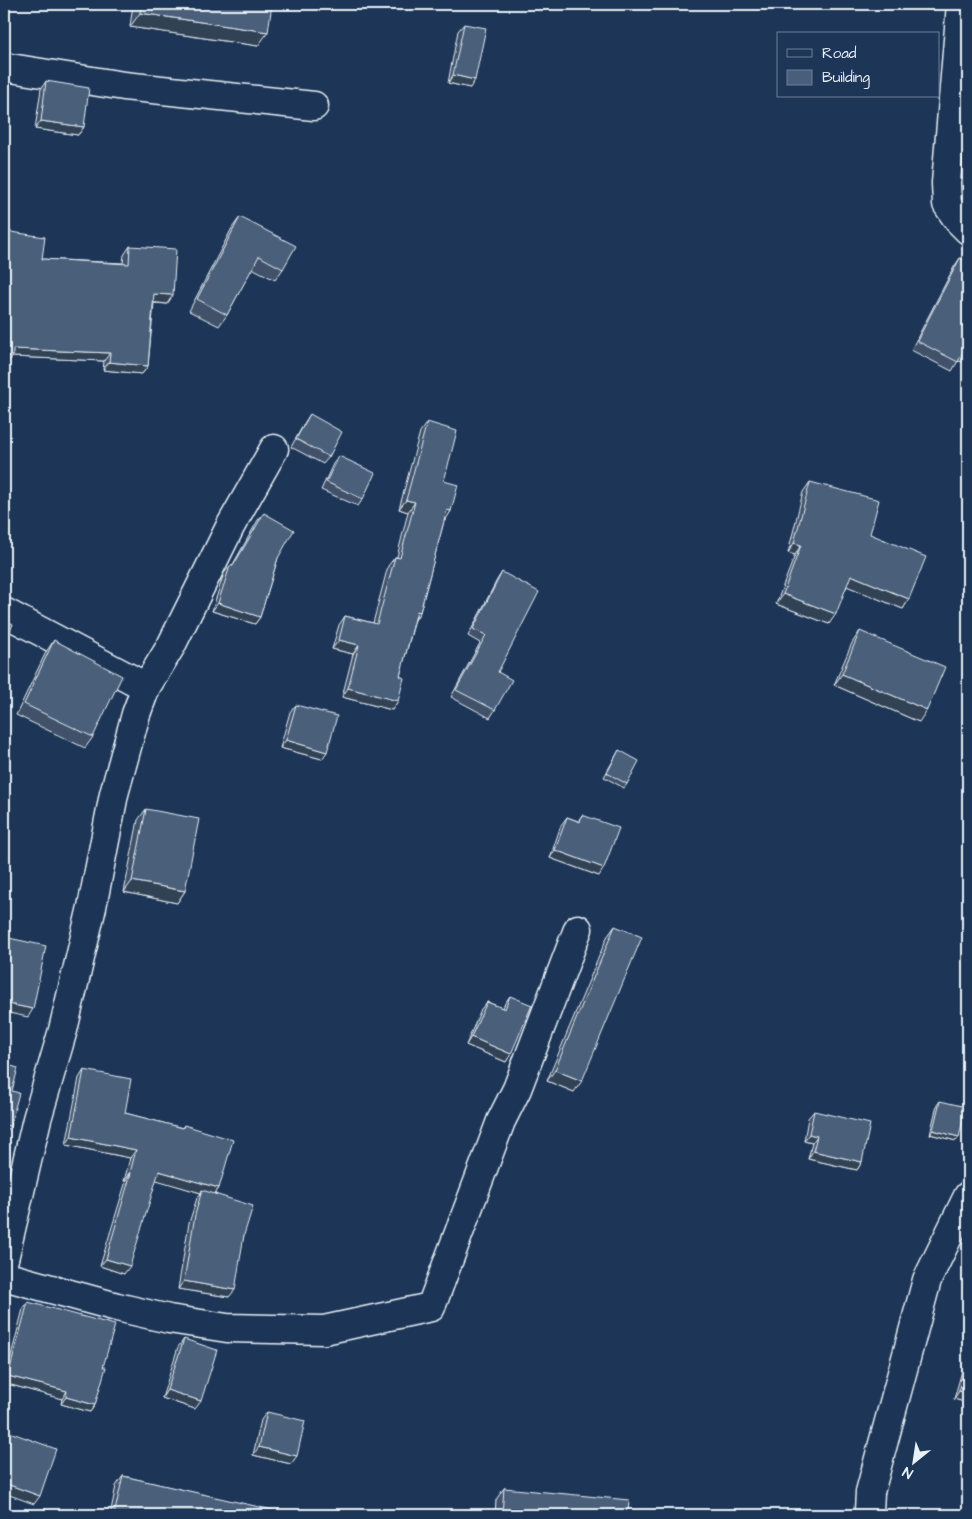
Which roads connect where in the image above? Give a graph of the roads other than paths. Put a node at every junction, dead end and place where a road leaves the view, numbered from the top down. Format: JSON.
{"nodes":[{"id":1,"x":961,"y":4,"type":"edge"},
{"id":2,"x":4,"y":67,"type":"edge"},
{"id":3,"x":314,"y":106,"type":"dead end"},
{"id":4,"x":968,"y":230,"type":"edge"},
{"id":5,"x":274,"y":449,"type":"dead end"},
{"id":6,"x":4,"y":612,"type":"edge"},
{"id":7,"x":146,"y":687,"type":"junction"},
{"id":8,"x":578,"y":929,"type":"dead end"},
{"id":9,"x":968,"y":1196,"type":"edge"},
{"id":10,"x":4,"y":1259,"type":"edge"},
{"id":11,"x":4,"y":1276,"type":"edge"},
{"id":12,"x":871,"y":1515,"type":"edge"}],
"edges":[{"from":1,"to":4,"type":"street"},
{"from":2,"to":3,"type":"street"},
{"from":5,"to":7,"type":"street"},
{"from":6,"to":7,"type":"street"},
{"from":7,"to":10,"type":"street"},
{"from":8,"to":11,"type":"street"},
{"from":9,"to":12,"type":"street"}]}
